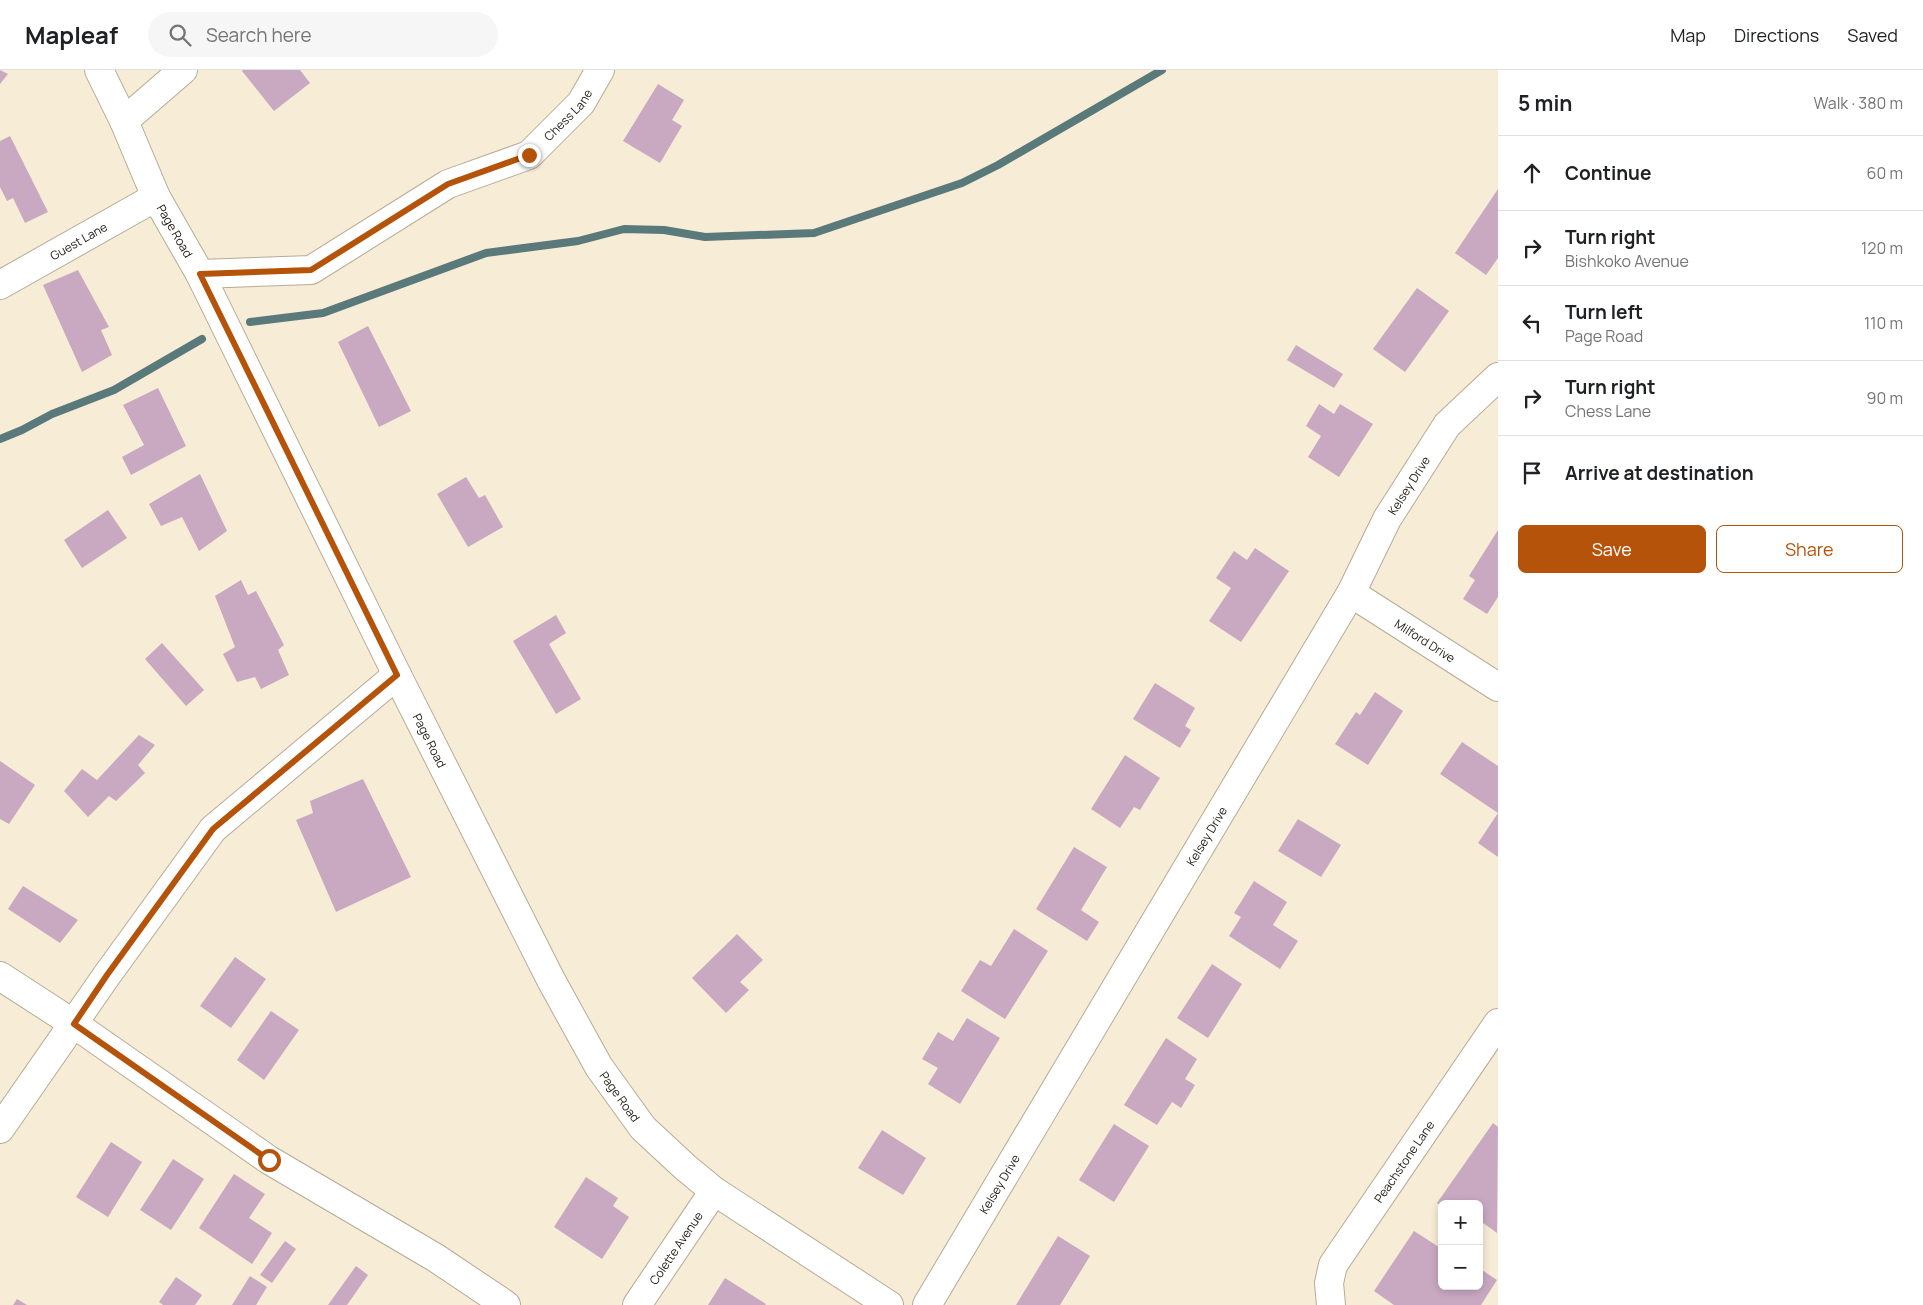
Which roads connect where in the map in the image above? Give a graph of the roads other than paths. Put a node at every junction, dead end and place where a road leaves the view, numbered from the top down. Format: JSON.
{"nodes":[{"id":1,"x":99,"y":70,"type":"edge"},
{"id":2,"x":183,"y":70,"type":"edge"},
{"id":3,"x":600,"y":70,"type":"edge"},
{"id":4,"x":124,"y":121,"type":"junction"},
{"id":5,"x":156,"y":197,"type":"junction"},
{"id":6,"x":200,"y":274,"type":"junction"},
{"id":7,"x":0,"y":286,"type":"edge"},
{"id":8,"x":1498,"y":376,"type":"edge"},
{"id":9,"x":1351,"y":593,"type":"junction"},
{"id":10,"x":397,"y":675,"type":"junction"},
{"id":11,"x":1498,"y":688,"type":"edge"},
{"id":12,"x":0,"y":976,"type":"edge"},
{"id":13,"x":1498,"y":1023,"type":"edge"},
{"id":14,"x":74,"y":1024,"type":"junction"},
{"id":15,"x":0,"y":1129,"type":"edge"},
{"id":16,"x":714,"y":1191,"type":"junction"},
{"id":17,"x":506,"y":1305,"type":"edge"},
{"id":18,"x":637,"y":1305,"type":"edge"},
{"id":19,"x":888,"y":1305,"type":"edge"},
{"id":20,"x":928,"y":1305,"type":"edge"},
{"id":21,"x":1331,"y":1305,"type":"edge"}],
"edges":[{"from":1,"to":4,"type":"street","name":"Page Road"},
{"from":2,"to":4,"type":"street"},
{"from":3,"to":6,"type":"street","name":"Chess Lane"},
{"from":4,"to":5,"type":"street","name":"Page Road"},
{"from":5,"to":6,"type":"street","name":"Page Road"},
{"from":5,"to":7,"type":"street","name":"Guest Lane"},
{"from":6,"to":10,"type":"street","name":"Page Road"},
{"from":8,"to":9,"type":"street","name":"Kelsey Drive"},
{"from":9,"to":11,"type":"street","name":"Milford Drive"},
{"from":9,"to":20,"type":"street","name":"Kelsey Drive"},
{"from":10,"to":14,"type":"street"},
{"from":10,"to":16,"type":"street","name":"Page Road"},
{"from":12,"to":14,"type":"street"},
{"from":13,"to":21,"type":"street","name":"Peachstone Lane"},
{"from":14,"to":15,"type":"street"},
{"from":14,"to":17,"type":"street"},
{"from":16,"to":18,"type":"street","name":"Colette Avenue"},
{"from":16,"to":19,"type":"street","name":"Page Road"}]}
